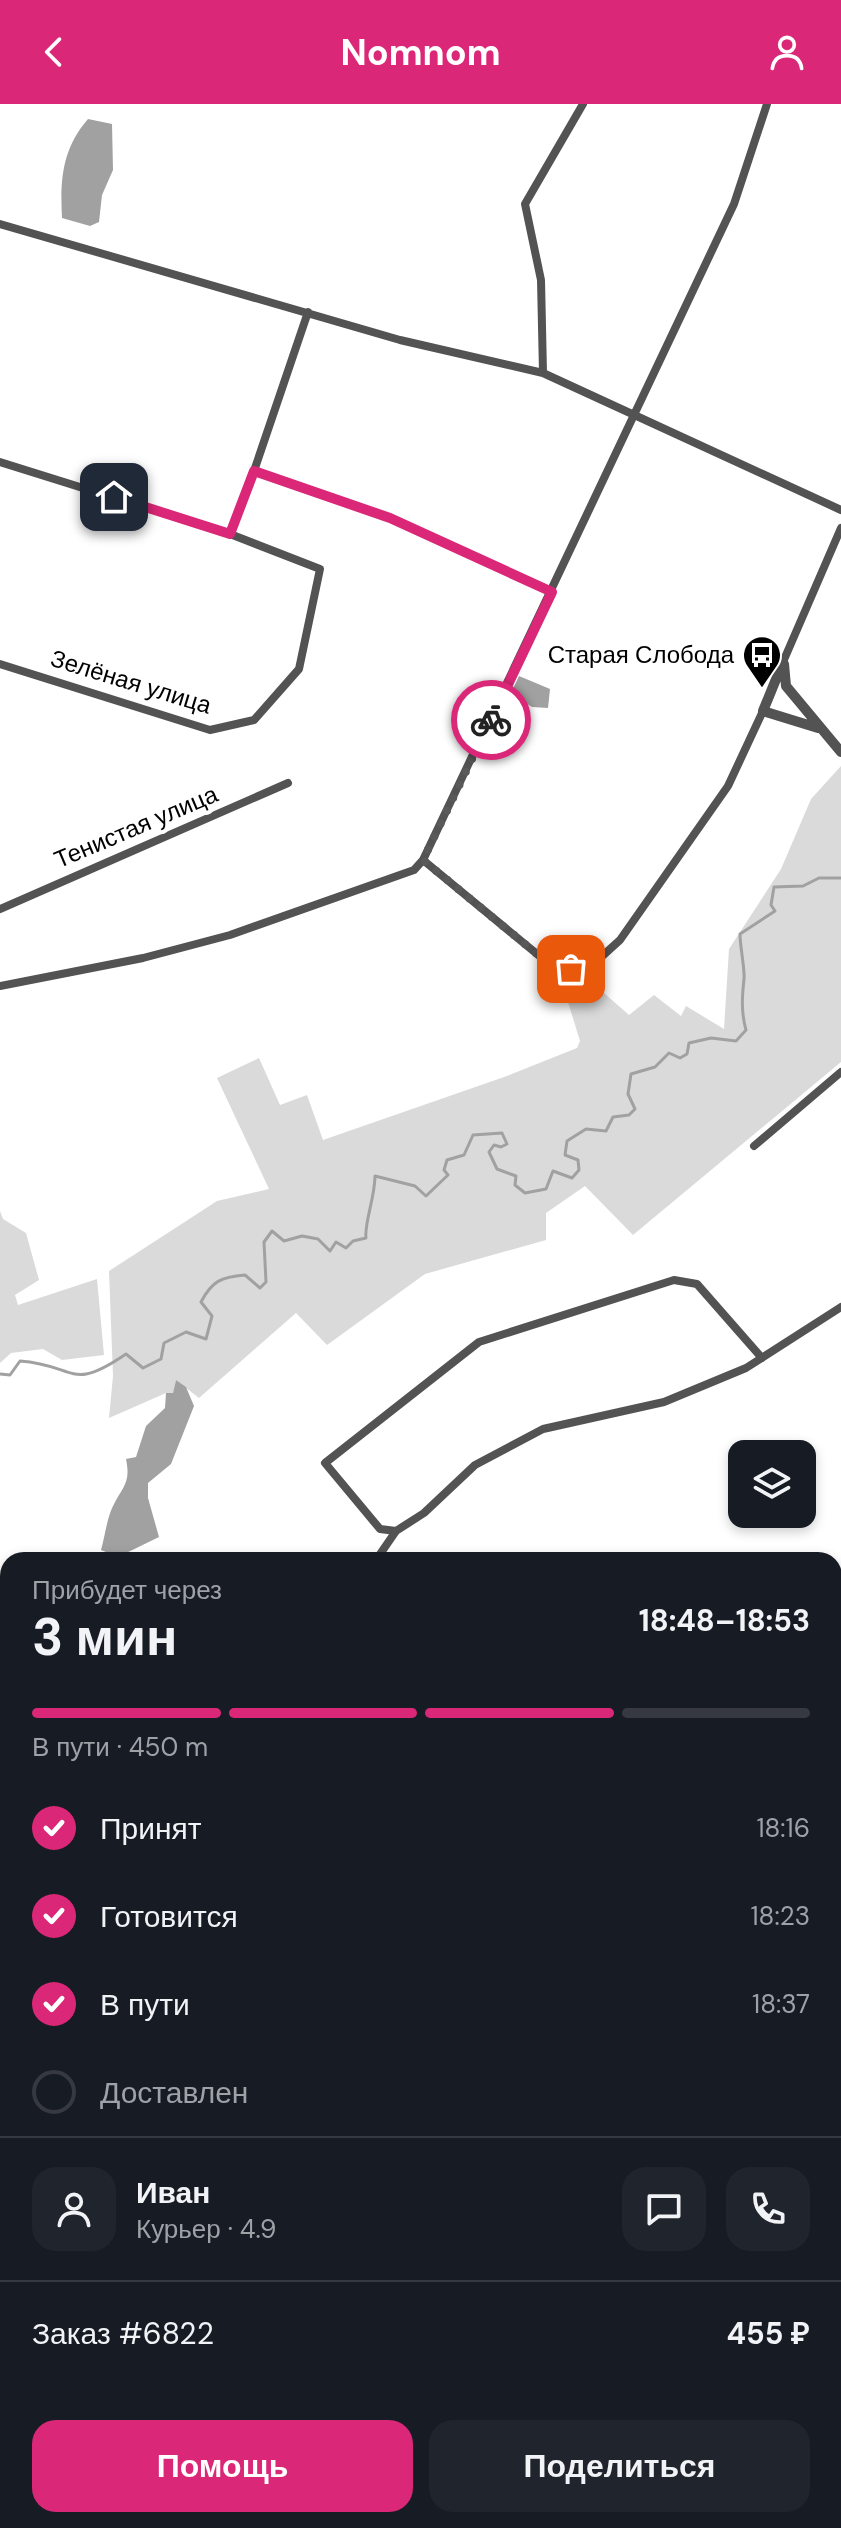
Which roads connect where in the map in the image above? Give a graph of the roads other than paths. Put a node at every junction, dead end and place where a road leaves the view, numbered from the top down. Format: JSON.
{"nodes":[{"id":1,"x":583,"y":104,"type":"edge"},
{"id":2,"x":767,"y":104,"type":"edge"},
{"id":3,"x":0,"y":224,"type":"edge"},
{"id":4,"x":308,"y":312,"type":"junction"},
{"id":5,"x":543,"y":373,"type":"junction"},
{"id":6,"x":635,"y":417,"type":"junction"},
{"id":7,"x":0,"y":462,"type":"edge"},
{"id":8,"x":254,"y":471,"type":"junction"},
{"id":9,"x":841,"y":510,"type":"edge"},
{"id":10,"x":841,"y":528,"type":"edge"},
{"id":11,"x":230,"y":534,"type":"junction"},
{"id":12,"x":552,"y":592,"type":"junction"},
{"id":13,"x":783,"y":662,"type":"junction"},
{"id":14,"x":0,"y":664,"type":"edge"},
{"id":15,"x":786,"y":686,"type":"junction"},
{"id":16,"x":773,"y":687,"type":"junction"},
{"id":17,"x":763,"y":711,"type":"junction"},
{"id":18,"x":818,"y":728,"type":"junction"},
{"id":19,"x":841,"y":752,"type":"edge"},
{"id":20,"x":288,"y":783,"type":"dead end"},
{"id":21,"x":423,"y":860,"type":"junction"},
{"id":22,"x":0,"y":909,"type":"edge"},
{"id":23,"x":0,"y":986,"type":"edge"},
{"id":24,"x":841,"y":1072,"type":"edge"},
{"id":25,"x":754,"y":1146,"type":"dead end"},
{"id":26,"x":841,"y":1307,"type":"edge"},
{"id":27,"x":762,"y":1358,"type":"junction"},
{"id":28,"x":396,"y":1531,"type":"junction"},
{"id":29,"x":382,"y":1552,"type":"edge"}],
"edges":[{"from":1,"to":5,"type":"street"},
{"from":2,"to":6,"type":"street"},
{"from":3,"to":4,"type":"street"},
{"from":4,"to":5,"type":"street"},
{"from":4,"to":8,"type":"street"},
{"from":5,"to":6,"type":"street"},
{"from":6,"to":9,"type":"street"},
{"from":6,"to":12,"type":"street"},
{"from":7,"to":11,"type":"street"},
{"from":8,"to":11,"type":"street"},
{"from":8,"to":12,"type":"street"},
{"from":10,"to":13,"type":"street"},
{"from":11,"to":14,"type":"street","name":"Зелёная улица"},
{"from":12,"to":21,"type":"street"},
{"from":13,"to":15,"type":"street"},
{"from":13,"to":16,"type":"street"},
{"from":15,"to":16,"type":"street"},
{"from":15,"to":18,"type":"street"},
{"from":16,"to":17,"type":"street"},
{"from":17,"to":18,"type":"street"},
{"from":17,"to":21,"type":"street"},
{"from":18,"to":19,"type":"street"},
{"from":20,"to":22,"type":"street","name":"Тенистая улица"},
{"from":21,"to":23,"type":"street"},
{"from":24,"to":25,"type":"street"},
{"from":26,"to":27,"type":"street"},
{"from":27,"to":28,"type":"street"},
{"from":27,"to":28,"type":"street"},
{"from":28,"to":29,"type":"street"}]}
